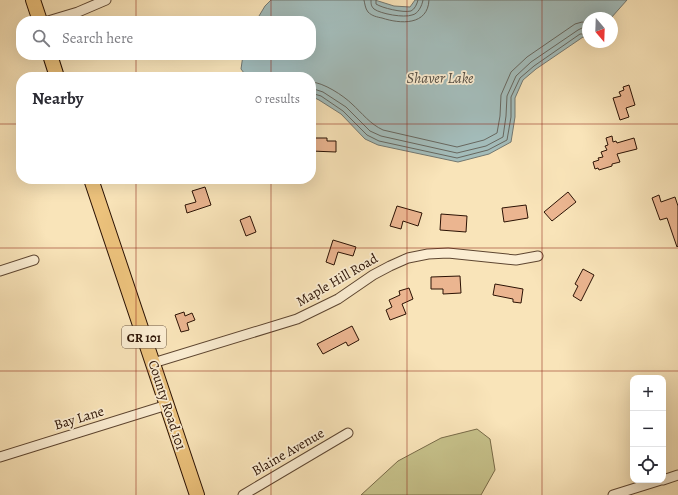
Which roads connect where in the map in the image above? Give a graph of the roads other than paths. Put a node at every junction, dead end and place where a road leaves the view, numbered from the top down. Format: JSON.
{"nodes":[{"id":1,"x":33,"y":0,"type":"edge"},
{"id":2,"x":106,"y":0,"type":"edge"},
{"id":3,"x":38,"y":16,"type":"edge"},
{"id":4,"x":65,"y":16,"type":"edge"},
{"id":5,"x":52,"y":60,"type":"edge"},
{"id":6,"x":55,"y":72,"type":"edge"},
{"id":7,"x":93,"y":184,"type":"edge"},
{"id":8,"x":538,"y":256,"type":"dead end"},
{"id":9,"x":34,"y":260,"type":"dead end"},
{"id":10,"x":0,"y":270,"type":"edge"},
{"id":11,"x":153,"y":363,"type":"junction"},
{"id":12,"x":167,"y":405,"type":"junction"},
{"id":13,"x":348,"y":433,"type":"dead end"},
{"id":14,"x":0,"y":457,"type":"edge"},
{"id":15,"x":678,"y":475,"type":"edge"},
{"id":16,"x":666,"y":479,"type":"edge"},
{"id":17,"x":652,"y":483,"type":"edge"},
{"id":18,"x":197,"y":495,"type":"edge"},
{"id":19,"x":243,"y":495,"type":"edge"},
{"id":20,"x":613,"y":495,"type":"edge"}],
"edges":[{"from":1,"to":3,"type":"main road"},
{"from":2,"to":4,"type":"street"},
{"from":5,"to":6,"type":"main road"},
{"from":7,"to":11,"type":"main road","name":"County Road 101","number":"CR 101"},
{"from":8,"to":11,"type":"street","name":"Maple Hill Road"},
{"from":9,"to":10,"type":"street"},
{"from":11,"to":12,"type":"main road","name":"County Road 101","number":"CR 101"},
{"from":12,"to":14,"type":"street","name":"Bay Lane"},
{"from":12,"to":18,"type":"main road","name":"County Road 101","number":"CR 101"},
{"from":13,"to":19,"type":"street","name":"Blaine Avenue"},
{"from":15,"to":16,"type":"street"},
{"from":17,"to":20,"type":"street"}]}
